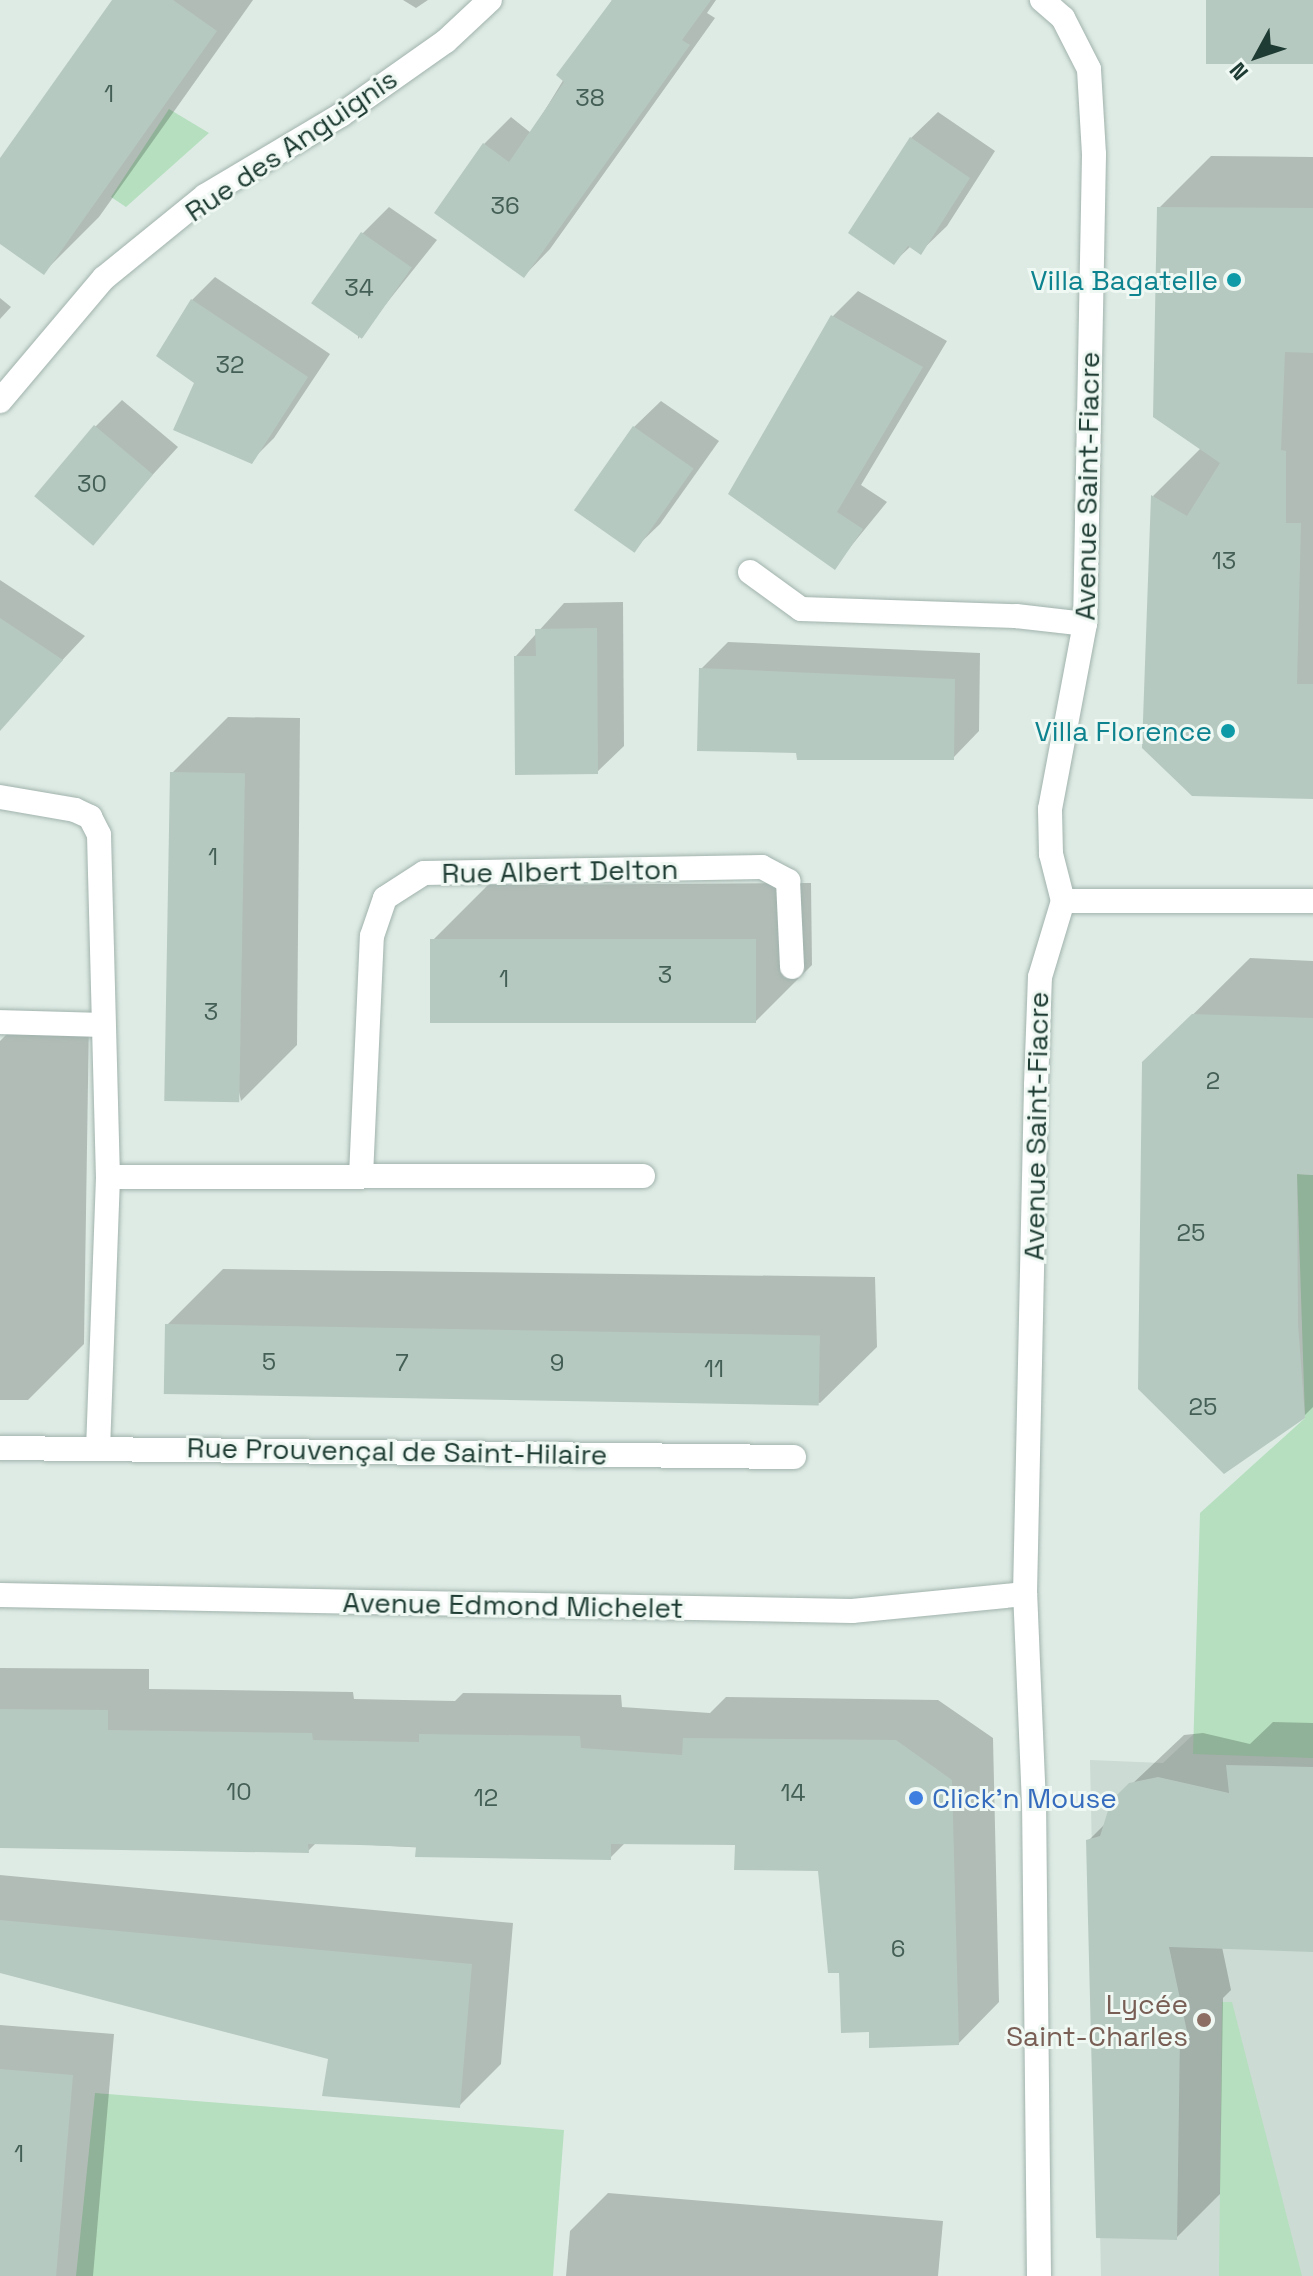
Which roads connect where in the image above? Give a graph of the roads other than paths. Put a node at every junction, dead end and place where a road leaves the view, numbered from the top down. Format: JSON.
{"nodes":[{"id":1,"x":490,"y":0,"type":"edge"},
{"id":2,"x":1042,"y":0,"type":"edge"},
{"id":3,"x":0,"y":401,"type":"edge"},
{"id":4,"x":750,"y":572,"type":"dead end"},
{"id":5,"x":1085,"y":624,"type":"junction"},
{"id":6,"x":0,"y":797,"type":"edge"},
{"id":7,"x":1063,"y":901,"type":"junction"},
{"id":8,"x":1313,"y":901,"type":"edge"},
{"id":9,"x":792,"y":967,"type":"dead end"},
{"id":10,"x":0,"y":1022,"type":"edge"},
{"id":11,"x":101,"y":1025,"type":"junction"},
{"id":12,"x":361,"y":1176,"type":"junction"},
{"id":13,"x":643,"y":1176,"type":"dead end"},
{"id":14,"x":108,"y":1177,"type":"junction"},
{"id":15,"x":98,"y":1447,"type":"junction"},
{"id":16,"x":0,"y":1448,"type":"edge"},
{"id":17,"x":794,"y":1457,"type":"dead end"},
{"id":18,"x":1025,"y":1594,"type":"junction"},
{"id":19,"x":0,"y":1595,"type":"edge"},
{"id":20,"x":1039,"y":2276,"type":"edge"}],
"edges":[{"from":1,"to":3,"type":"street","name":"Rue des Anguignis"},
{"from":2,"to":5,"type":"street","name":"Avenue Saint-Fiacre"},
{"from":4,"to":5,"type":"street"},
{"from":5,"to":7,"type":"street","name":"Avenue Saint-Fiacre"},
{"from":6,"to":11,"type":"street"},
{"from":7,"to":8,"type":"street"},
{"from":7,"to":18,"type":"street","name":"Avenue Saint-Fiacre"},
{"from":9,"to":12,"type":"street","name":"Rue Albert Delton"},
{"from":10,"to":11,"type":"street"},
{"from":11,"to":14,"type":"street"},
{"from":12,"to":13,"type":"street"},
{"from":12,"to":14,"type":"street"},
{"from":14,"to":15,"type":"street"},
{"from":15,"to":16,"type":"street","name":"Rue Prouvençal de Saint-Hilaire"},
{"from":15,"to":17,"type":"street","name":"Rue Prouvençal de Saint-Hilaire"},
{"from":18,"to":19,"type":"street","name":"Avenue Edmond Michelet"},
{"from":18,"to":20,"type":"street","name":"Avenue Saint-Fiacre"}]}
